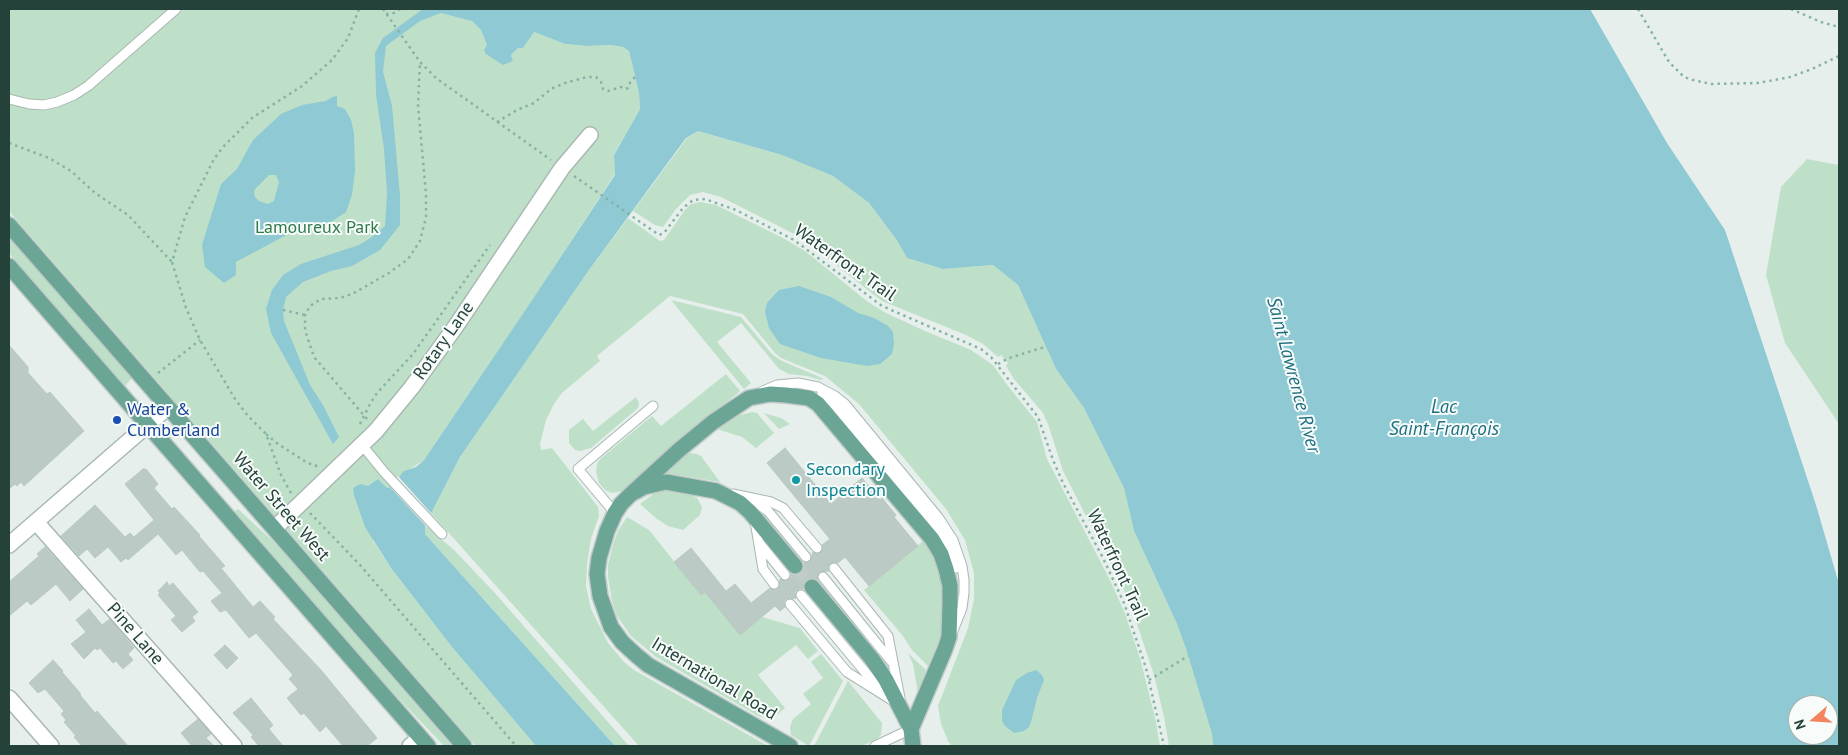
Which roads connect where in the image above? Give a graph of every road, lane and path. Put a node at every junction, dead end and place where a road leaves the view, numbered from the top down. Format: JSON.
{"nodes":[{"id":1,"x":176,"y":9,"type":"edge"},
{"id":2,"x":359,"y":9,"type":"edge"},
{"id":3,"x":383,"y":9,"type":"edge"},
{"id":4,"x":400,"y":9,"type":"edge"},
{"id":5,"x":1638,"y":9,"type":"edge"},
{"id":6,"x":1791,"y":9,"type":"edge"},
{"id":7,"x":387,"y":15,"type":"junction"},
{"id":8,"x":1839,"y":27,"type":"edge"},
{"id":9,"x":1839,"y":56,"type":"edge"},
{"id":10,"x":420,"y":62,"type":"junction"},
{"id":11,"x":636,"y":77,"type":"dead end"},
{"id":12,"x":9,"y":99,"type":"edge"},
{"id":13,"x":498,"y":122,"type":"junction"},
{"id":14,"x":590,"y":135,"type":"dead end"},
{"id":15,"x":9,"y":144,"type":"edge"},
{"id":16,"x":562,"y":168,"type":"junction"},
{"id":17,"x":9,"y":225,"type":"edge"},
{"id":18,"x":490,"y":245,"type":"dead end"},
{"id":19,"x":172,"y":262,"type":"junction"},
{"id":20,"x":9,"y":266,"type":"edge"},
{"id":21,"x":283,"y":310,"type":"dead end"},
{"id":22,"x":305,"y":315,"type":"junction"},
{"id":23,"x":200,"y":340,"type":"junction"},
{"id":24,"x":1045,"y":346,"type":"dead end"},
{"id":25,"x":998,"y":364,"type":"junction"},
{"id":26,"x":147,"y":383,"type":"junction"},
{"id":27,"x":749,"y":398,"type":"junction"},
{"id":28,"x":653,"y":406,"type":"dead end"},
{"id":29,"x":168,"y":407,"type":"junction"},
{"id":30,"x":364,"y":416,"type":"junction"},
{"id":31,"x":148,"y":425,"type":"junction"},
{"id":32,"x":358,"y":429,"type":"dead end"},
{"id":33,"x":376,"y":431,"type":"junction"},
{"id":34,"x":266,"y":434,"type":"junction"},
{"id":35,"x":362,"y":445,"type":"junction"},
{"id":36,"x":322,"y":464,"type":"dead end"},
{"id":37,"x":716,"y":491,"type":"junction"},
{"id":38,"x":631,"y":494,"type":"junction"},
{"id":39,"x":744,"y":496,"type":"junction"},
{"id":40,"x":302,"y":504,"type":"junction"},
{"id":41,"x":750,"y":512,"type":"junction"},
{"id":42,"x":615,"y":513,"type":"junction"},
{"id":43,"x":36,"y":522,"type":"junction"},
{"id":44,"x":275,"y":528,"type":"junction"},
{"id":45,"x":442,"y":534,"type":"dead end"},
{"id":46,"x":757,"y":535,"type":"junction"},
{"id":47,"x":9,"y":545,"type":"edge"},
{"id":48,"x":817,"y":548,"type":"dead end"},
{"id":49,"x":795,"y":566,"type":"junction"},
{"id":50,"x":834,"y":568,"type":"dead end"},
{"id":51,"x":774,"y":584,"type":"dead end"},
{"id":52,"x":812,"y":586,"type":"joint"},
{"id":53,"x":790,"y":604,"type":"dead end"},
{"id":54,"x":945,"y":649,"type":"junction"},
{"id":55,"x":1188,"y":656,"type":"dead end"},
{"id":56,"x":895,"y":671,"type":"junction"},
{"id":57,"x":1149,"y":680,"type":"junction"},
{"id":58,"x":9,"y":698,"type":"edge"},
{"id":59,"x":901,"y":713,"type":"junction"},
{"id":60,"x":419,"y":743,"type":"edge"},
{"id":61,"x":51,"y":746,"type":"edge"},
{"id":62,"x":234,"y":746,"type":"edge"},
{"id":63,"x":464,"y":746,"type":"edge"},
{"id":64,"x":516,"y":746,"type":"edge"},
{"id":65,"x":790,"y":746,"type":"edge"},
{"id":66,"x":875,"y":746,"type":"edge"},
{"id":67,"x":913,"y":746,"type":"edge"},
{"id":68,"x":920,"y":746,"type":"edge"},
{"id":69,"x":1164,"y":746,"type":"edge"}],
"edges":[{"from":1,"to":12,"type":"lane"},
{"from":2,"to":19,"type":"path"},
{"from":3,"to":7,"type":"path","name":"Waterfront Trail"},
{"from":4,"to":7,"type":"path"},
{"from":5,"to":9,"type":"path"},
{"from":6,"to":8,"type":"path"},
{"from":7,"to":10,"type":"path","name":"Waterfront Trail"},
{"from":10,"to":13,"type":"path","name":"Waterfront Trail"},
{"from":10,"to":22,"type":"path"},
{"from":11,"to":13,"type":"path"},
{"from":13,"to":16,"type":"path","name":"Waterfront Trail"},
{"from":14,"to":16,"type":"street","name":"Rotary Lane"},
{"from":15,"to":19,"type":"path"},
{"from":16,"to":25,"type":"path","name":"Waterfront Trail"},
{"from":16,"to":33,"type":"street","name":"Rotary Lane"},
{"from":17,"to":26,"type":"main road","name":"Water Street West"},
{"from":18,"to":30,"type":"path"},
{"from":19,"to":23,"type":"path"},
{"from":20,"to":31,"type":"main road"},
{"from":21,"to":22,"type":"path"},
{"from":22,"to":30,"type":"path"},
{"from":23,"to":26,"type":"path"},
{"from":23,"to":34,"type":"path"},
{"from":24,"to":25,"type":"path"},
{"from":25,"to":57,"type":"path","name":"Waterfront Trail"},
{"from":26,"to":29,"type":"main road","name":"Water Street West"},
{"from":27,"to":38,"type":"main road"},
{"from":27,"to":54,"type":"main road"},
{"from":27,"to":54,"type":"lane"},
{"from":28,"to":42,"type":"lane"},
{"from":29,"to":31,"type":"street"},
{"from":29,"to":44,"type":"main road","name":"Water Street West"},
{"from":30,"to":32,"type":"path"},
{"from":30,"to":33,"type":"path"},
{"from":31,"to":43,"type":"street"},
{"from":31,"to":60,"type":"main road"},
{"from":33,"to":35,"type":"street","name":"Rotary Lane"},
{"from":34,"to":36,"type":"path"},
{"from":34,"to":40,"type":"path"},
{"from":35,"to":40,"type":"street","name":"Rotary Lane"},
{"from":35,"to":45,"type":"lane"},
{"from":37,"to":38,"type":"main road","name":"International Road"},
{"from":37,"to":39,"type":"lane"},
{"from":37,"to":41,"type":"main road","name":"International Road"},
{"from":38,"to":42,"type":"main road","name":"International Road"},
{"from":39,"to":48,"type":"lane"},
{"from":39,"to":49,"type":"lane"},
{"from":40,"to":44,"type":"street","name":"Rotary Lane"},
{"from":40,"to":64,"type":"path"},
{"from":41,"to":46,"type":"lane"},
{"from":41,"to":49,"type":"main road","name":"International Road"},
{"from":42,"to":65,"type":"main road","name":"International Road"},
{"from":43,"to":47,"type":"street"},
{"from":43,"to":62,"type":"street","name":"Pine Lane"},
{"from":44,"to":63,"type":"main road","name":"Water Street West"},
{"from":46,"to":49,"type":"lane"},
{"from":46,"to":51,"type":"lane"},
{"from":50,"to":56,"type":"lane"},
{"from":52,"to":56,"type":"lane"},
{"from":52,"to":59,"type":"main road"},
{"from":53,"to":59,"type":"lane"},
{"from":54,"to":59,"type":"main road"},
{"from":55,"to":57,"type":"path"},
{"from":56,"to":59,"type":"lane"},
{"from":57,"to":69,"type":"path","name":"Waterfront Trail"},
{"from":58,"to":61,"type":"street"},
{"from":59,"to":66,"type":"lane"},
{"from":59,"to":67,"type":"main road"},
{"from":59,"to":68,"type":"street"}]}
